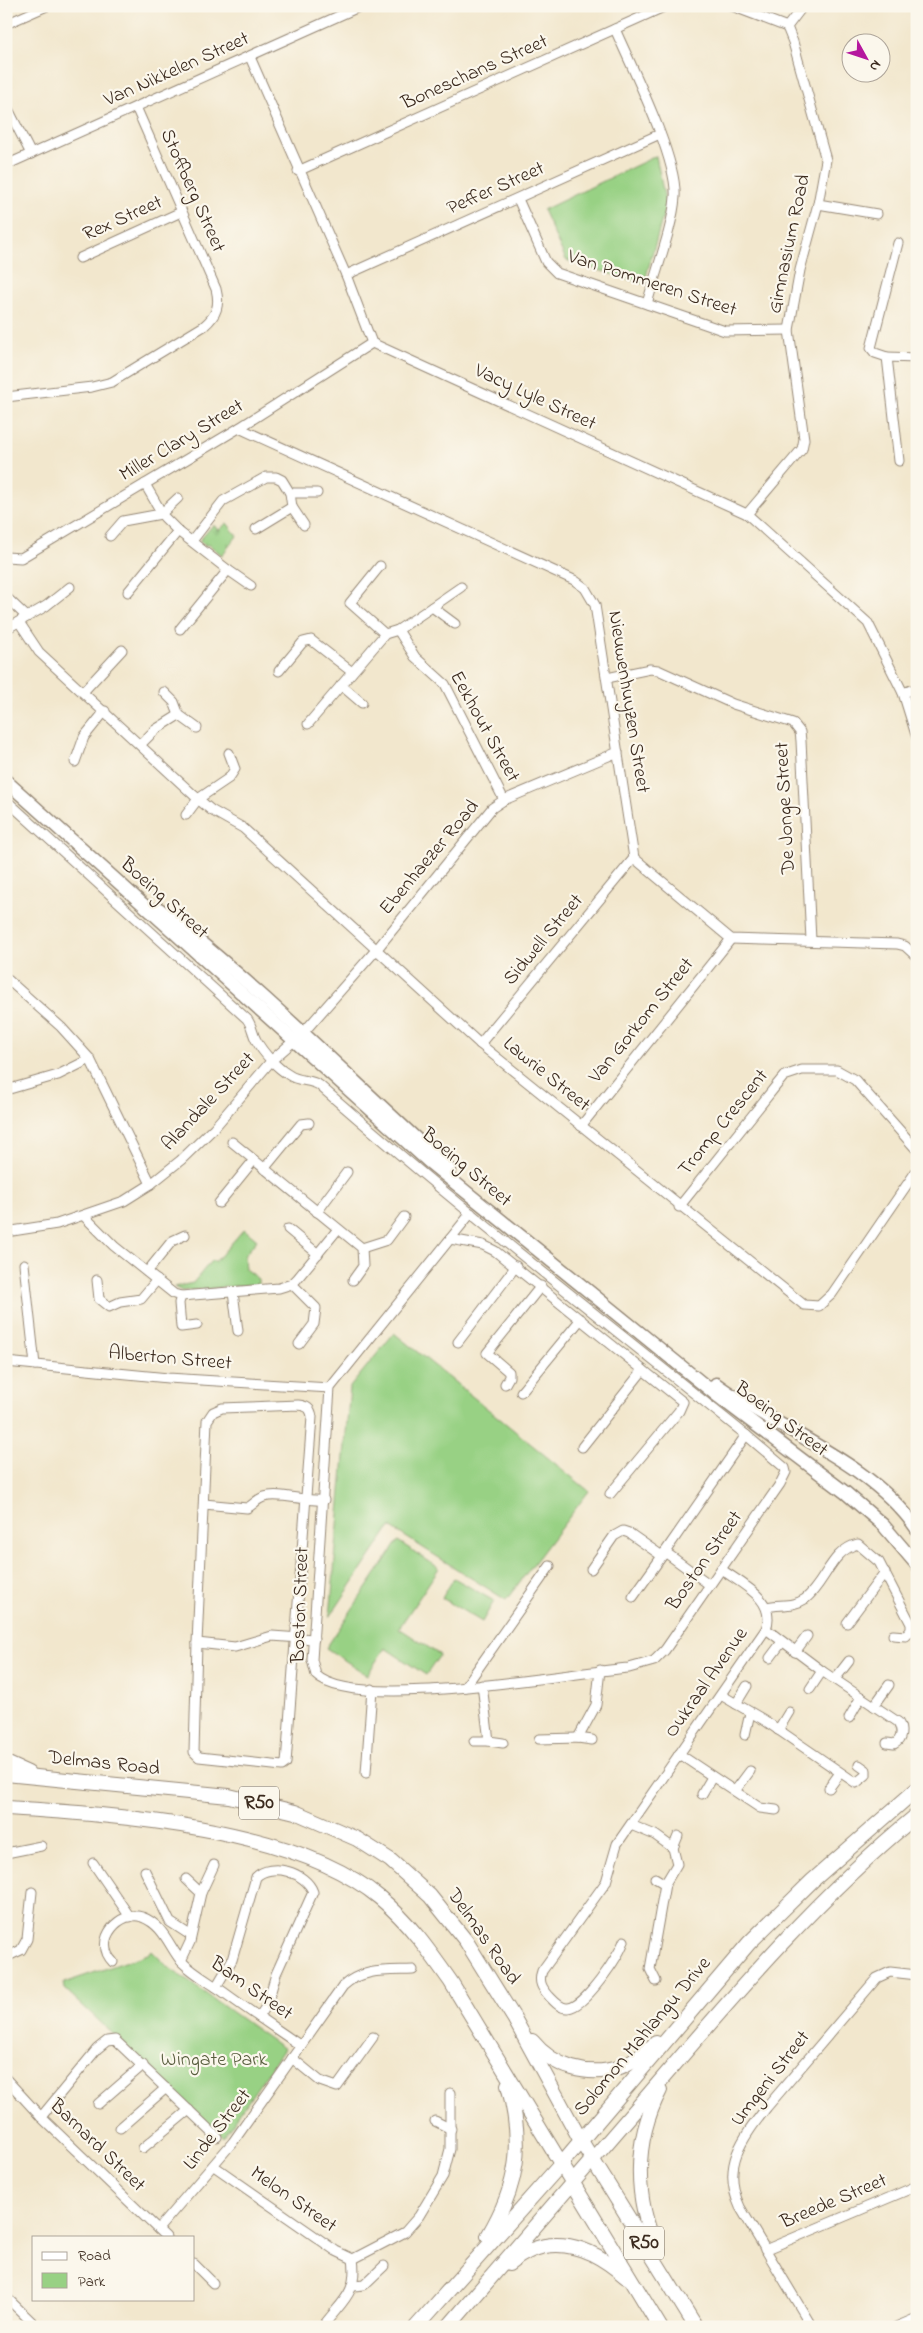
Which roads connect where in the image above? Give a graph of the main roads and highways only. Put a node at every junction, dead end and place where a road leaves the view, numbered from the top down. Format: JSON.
{"nodes":[{"id":1,"x":6,"y":774,"type":"edge"},
{"id":2,"x":6,"y":781,"type":"edge"},
{"id":3,"x":299,"y":1036,"type":"junction"},
{"id":4,"x":917,"y":1529,"type":"edge"},
{"id":5,"x":917,"y":1565,"type":"edge"},
{"id":6,"x":6,"y":1762,"type":"edge"},
{"id":7,"x":6,"y":1774,"type":"edge"},
{"id":8,"x":53,"y":1778,"type":"junction"},
{"id":9,"x":917,"y":1789,"type":"edge"},
{"id":10,"x":6,"y":1808,"type":"edge"},
{"id":11,"x":47,"y":1811,"type":"junction"},
{"id":12,"x":917,"y":1816,"type":"edge"},
{"id":13,"x":6,"y":1817,"type":"edge"},
{"id":14,"x":514,"y":2018,"type":"junction"},
{"id":15,"x":676,"y":2028,"type":"junction"},
{"id":16,"x":503,"y":2069,"type":"junction"},
{"id":17,"x":670,"y":2070,"type":"junction"},
{"id":18,"x":581,"y":2141,"type":"junction"},
{"id":19,"x":594,"y":2159,"type":"junction"},
{"id":20,"x":562,"y":2164,"type":"junction"},
{"id":21,"x":573,"y":2183,"type":"junction"},
{"id":22,"x":470,"y":2263,"type":"junction"},
{"id":23,"x":483,"y":2286,"type":"junction"},
{"id":24,"x":636,"y":2286,"type":"junction"},
{"id":25,"x":692,"y":2322,"type":"edge"},
{"id":26,"x":416,"y":2327,"type":"edge"},
{"id":27,"x":448,"y":2327,"type":"edge"},
{"id":28,"x":660,"y":2327,"type":"edge"}],
"edges":[{"from":1,"to":3,"type":"main road","name":"Boeing Street"},
{"from":2,"to":3,"type":"main road","name":"Boeing Street"},
{"from":3,"to":4,"type":"main road","name":"Boeing Street"},
{"from":3,"to":5,"type":"main road","name":"Boeing Street"},
{"from":6,"to":8,"type":"main road"},
{"from":7,"to":8,"type":"main road","name":"Delmas Road","number":"R50"},
{"from":8,"to":14,"type":"main road","name":"Delmas Road","number":"R50"},
{"from":9,"to":15,"type":"main road","name":"Solomon Mahlangu Drive"},
{"from":10,"to":11,"type":"main road","number":"R50"},
{"from":11,"to":13,"type":"main road"},
{"from":11,"to":16,"type":"main road","number":"R50"},
{"from":12,"to":17,"type":"main road","name":"Solomon Mahlangu Drive"},
{"from":14,"to":15,"type":"main road"},
{"from":14,"to":18,"type":"main road","name":"Delmas Road","number":"R50"},
{"from":15,"to":18,"type":"main road","name":"Solomon Mahlangu Drive"},
{"from":16,"to":20,"type":"main road","number":"R50"},
{"from":16,"to":22,"type":"main road"},
{"from":17,"to":19,"type":"main road","name":"Solomon Mahlangu Drive"},
{"from":17,"to":25,"type":"main road"},
{"from":18,"to":19,"type":"main road","name":"Delmas Road","number":"R50"},
{"from":18,"to":20,"type":"main road","name":"Solomon Mahlangu Drive"},
{"from":19,"to":21,"type":"main road","name":"Solomon Mahlangu Drive"},
{"from":19,"to":25,"type":"main road","number":"R50"},
{"from":20,"to":21,"type":"main road","number":"R50"},
{"from":20,"to":22,"type":"main road","name":"Solomon Mahlangu Drive"},
{"from":21,"to":23,"type":"main road","name":"Solomon Mahlangu Drive"},
{"from":21,"to":24,"type":"main road","number":"R50"},
{"from":22,"to":26,"type":"main road","name":"Solomon Mahlangu Drive"},
{"from":23,"to":24,"type":"main road"},
{"from":23,"to":27,"type":"main road","name":"Solomon Mahlangu Drive"},
{"from":24,"to":28,"type":"main road","number":"R50"}]}
